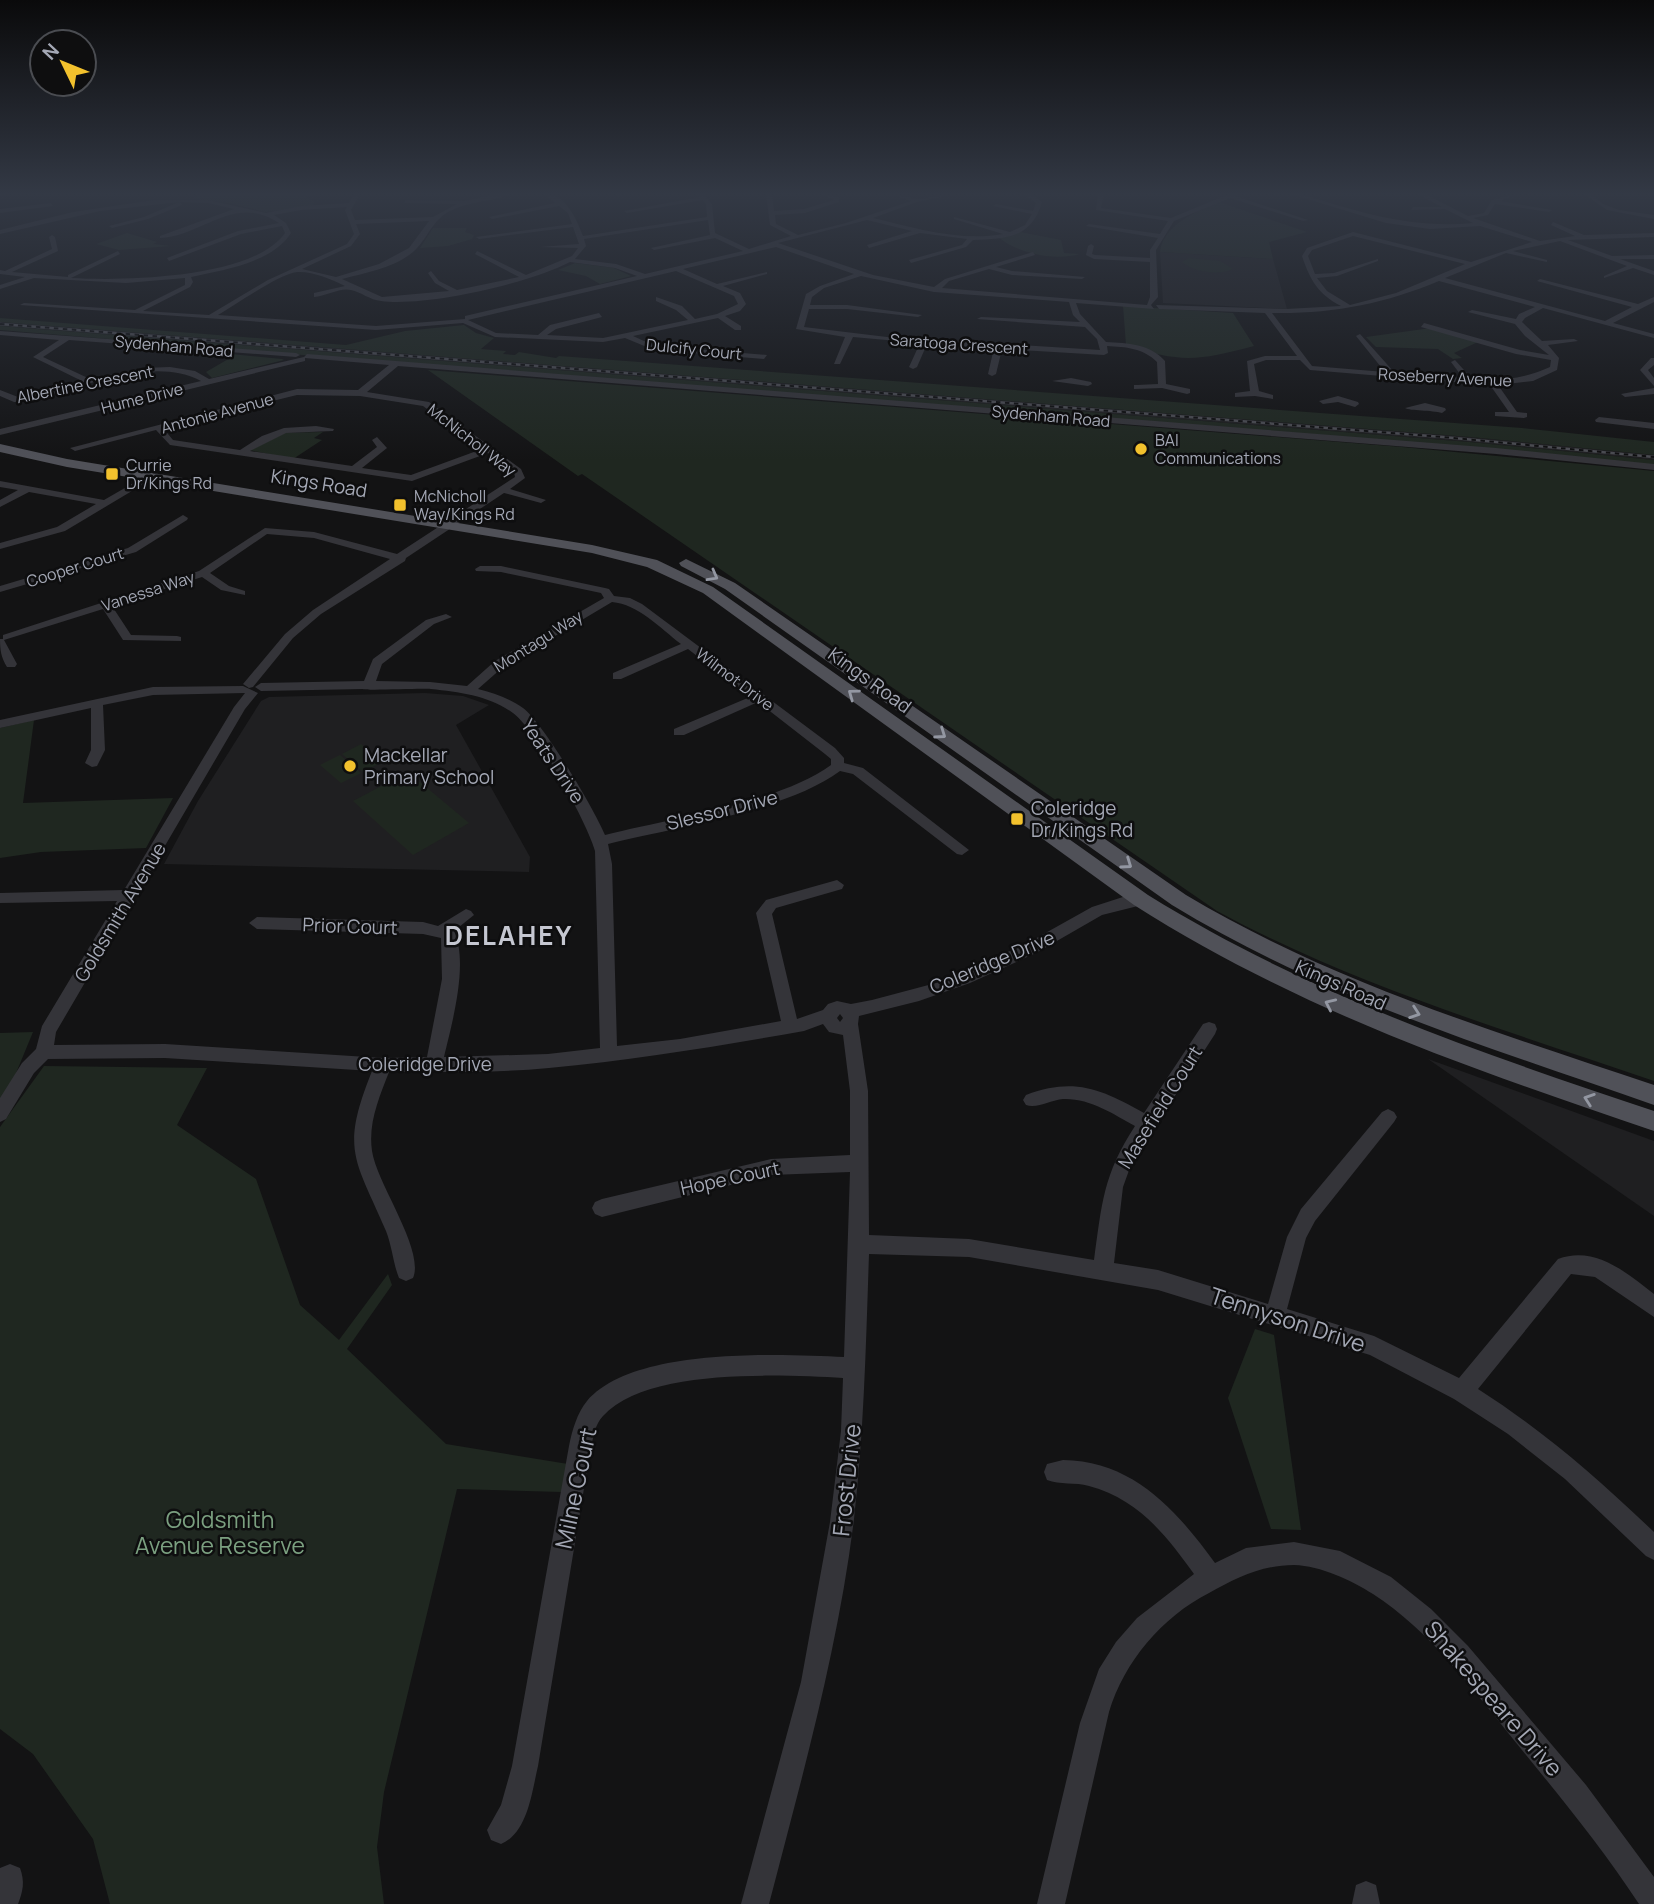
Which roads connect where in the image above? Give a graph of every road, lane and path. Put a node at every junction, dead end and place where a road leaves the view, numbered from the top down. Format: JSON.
{"nodes":[{"id":1,"x":190,"y":283,"type":"edge"},
{"id":2,"x":273,"y":283,"type":"edge"},
{"id":3,"x":342,"y":283,"type":"edge"},
{"id":4,"x":439,"y":283,"type":"edge"},
{"id":5,"x":498,"y":283,"type":"edge"},
{"id":6,"x":608,"y":283,"type":"edge"},
{"id":7,"x":710,"y":283,"type":"edge"},
{"id":8,"x":729,"y":283,"type":"edge"},
{"id":9,"x":835,"y":283,"type":"edge"},
{"id":10,"x":901,"y":283,"type":"edge"},
{"id":11,"x":943,"y":283,"type":"edge"},
{"id":12,"x":1154,"y":283,"type":"edge"},
{"id":13,"x":1316,"y":283,"type":"edge"},
{"id":14,"x":1425,"y":283,"type":"edge"},
{"id":15,"x":1455,"y":283,"type":"edge"},
{"id":16,"x":1546,"y":283,"type":"edge"},
{"id":17,"x":717,"y":286,"type":"junction"},
{"id":18,"x":350,"y":287,"type":"junction"},
{"id":19,"x":934,"y":290,"type":"junction"},
{"id":20,"x":455,"y":292,"type":"junction"},
{"id":21,"x":317,"y":295,"type":"dead end"},
{"id":22,"x":659,"y":299,"type":"dead end"},
{"id":23,"x":1654,"y":299,"type":"edge"},
{"id":24,"x":1072,"y":300,"type":"junction"},
{"id":25,"x":24,"y":304,"type":"dead end"},
{"id":26,"x":1154,"y":304,"type":"junction"},
{"id":27,"x":1542,"y":306,"type":"junction"},
{"id":28,"x":805,"y":307,"type":"junction"},
{"id":29,"x":1349,"y":307,"type":"junction"},
{"id":30,"x":1639,"y":307,"type":"junction"},
{"id":31,"x":139,"y":310,"type":"junction"},
{"id":32,"x":1268,"y":312,"type":"junction"},
{"id":33,"x":1472,"y":312,"type":"dead end"},
{"id":34,"x":599,"y":314,"type":"dead end"},
{"id":35,"x":918,"y":315,"type":"dead end"},
{"id":36,"x":212,"y":316,"type":"junction"},
{"id":37,"x":719,"y":316,"type":"junction"},
{"id":38,"x":981,"y":319,"type":"dead end"},
{"id":39,"x":692,"y":320,"type":"junction"},
{"id":40,"x":468,"y":321,"type":"junction"},
{"id":41,"x":1518,"y":322,"type":"junction"},
{"id":42,"x":1606,"y":323,"type":"junction"},
{"id":43,"x":1087,"y":325,"type":"junction"},
{"id":44,"x":1424,"y":325,"type":"dead end"},
{"id":45,"x":738,"y":329,"type":"dead end"},
{"id":46,"x":3,"y":334,"type":"edge"},
{"id":47,"x":850,"y":335,"type":"junction"},
{"id":48,"x":627,"y":336,"type":"junction"},
{"id":49,"x":1360,"y":336,"type":"dead end"},
{"id":50,"x":1654,"y":336,"type":"edge"},
{"id":51,"x":68,"y":338,"type":"junction"},
{"id":52,"x":538,"y":338,"type":"junction"},
{"id":53,"x":1575,"y":340,"type":"dead end"},
{"id":54,"x":924,"y":342,"type":"junction"},
{"id":55,"x":1540,"y":343,"type":"junction"},
{"id":56,"x":1105,"y":345,"type":"junction"},
{"id":57,"x":178,"y":347,"type":"junction"},
{"id":58,"x":998,"y":347,"type":"junction"},
{"id":59,"x":168,"y":353,"type":"dead end"},
{"id":60,"x":1074,"y":353,"type":"junction"},
{"id":61,"x":222,"y":356,"type":"dead end"},
{"id":62,"x":300,"y":357,"type":"joint"},
{"id":63,"x":765,"y":357,"type":"dead end"},
{"id":64,"x":1302,"y":358,"type":"junction"},
{"id":65,"x":1555,"y":358,"type":"junction"},
{"id":66,"x":158,"y":359,"type":"dead end"},
{"id":67,"x":282,"y":359,"type":"junction"},
{"id":68,"x":240,"y":360,"type":"dead end"},
{"id":69,"x":1654,"y":360,"type":"edge"},
{"id":70,"x":826,"y":362,"type":"dead end"},
{"id":71,"x":1455,"y":362,"type":"dead end"},
{"id":72,"x":395,"y":363,"type":"junction"},
{"id":73,"x":207,"y":366,"type":"dead end"},
{"id":74,"x":903,"y":368,"type":"dead end"},
{"id":75,"x":145,"y":369,"type":"junction"},
{"id":76,"x":1330,"y":371,"type":"junction"},
{"id":77,"x":1072,"y":372,"type":"junction"},
{"id":78,"x":197,"y":373,"type":"junction"},
{"id":79,"x":981,"y":374,"type":"dead end"},
{"id":80,"x":992,"y":374,"type":"junction"},
{"id":81,"x":1392,"y":375,"type":"junction"},
{"id":82,"x":1002,"y":376,"type":"dead end"},
{"id":83,"x":1412,"y":377,"type":"junction"},
{"id":84,"x":1056,"y":381,"type":"dead end"},
{"id":85,"x":1333,"y":381,"type":"dead end"},
{"id":86,"x":91,"y":382,"type":"junction"},
{"id":87,"x":209,"y":382,"type":"junction"},
{"id":88,"x":1470,"y":382,"type":"junction"},
{"id":89,"x":1493,"y":383,"type":"junction"},
{"id":90,"x":1088,"y":384,"type":"dead end"},
{"id":91,"x":1654,"y":384,"type":"edge"},
{"id":92,"x":1162,"y":386,"type":"junction"},
{"id":93,"x":1137,"y":387,"type":"dead end"},
{"id":94,"x":1416,"y":387,"type":"dead end"},
{"id":95,"x":1187,"y":391,"type":"dead end"},
{"id":96,"x":1654,"y":391,"type":"edge"},
{"id":97,"x":0,"y":393,"type":"edge"},
{"id":98,"x":360,"y":393,"type":"junction"},
{"id":99,"x":1255,"y":393,"type":"junction"},
{"id":100,"x":1625,"y":394,"type":"dead end"},
{"id":101,"x":1238,"y":395,"type":"dead end"},
{"id":102,"x":1420,"y":396,"type":"dead end"},
{"id":103,"x":1270,"y":397,"type":"dead end"},
{"id":104,"x":13,"y":400,"type":"junction"},
{"id":105,"x":1323,"y":401,"type":"dead end"},
{"id":106,"x":0,"y":404,"type":"edge"},
{"id":107,"x":1355,"y":404,"type":"dead end"},
{"id":108,"x":1425,"y":406,"type":"junction"},
{"id":109,"x":1409,"y":408,"type":"dead end"},
{"id":110,"x":1442,"y":410,"type":"dead end"},
{"id":111,"x":1513,"y":412,"type":"junction"},
{"id":112,"x":1498,"y":414,"type":"dead end"},
{"id":113,"x":1524,"y":415,"type":"dead end"},
{"id":114,"x":1597,"y":420,"type":"dead end"},
{"id":115,"x":1654,"y":426,"type":"edge"},
{"id":116,"x":159,"y":429,"type":"junction"},
{"id":117,"x":329,"y":430,"type":"dead end"},
{"id":118,"x":0,"y":433,"type":"edge"},
{"id":119,"x":377,"y":440,"type":"dead end"},
{"id":120,"x":0,"y":448,"type":"edge"},
{"id":121,"x":75,"y":448,"type":"dead end"},
{"id":122,"x":489,"y":450,"type":"junction"},
{"id":123,"x":243,"y":452,"type":"junction"},
{"id":124,"x":1654,"y":467,"type":"edge"},
{"id":125,"x":354,"y":469,"type":"junction"},
{"id":126,"x":149,"y":477,"type":"junction"},
{"id":127,"x":0,"y":484,"type":"edge"},
{"id":128,"x":27,"y":489,"type":"junction"},
{"id":129,"x":504,"y":490,"type":"junction"},
{"id":130,"x":541,"y":500,"type":"dead end"},
{"id":131,"x":107,"y":503,"type":"junction"},
{"id":132,"x":0,"y":504,"type":"edge"},
{"id":133,"x":183,"y":517,"type":"dead end"},
{"id":134,"x":457,"y":522,"type":"junction"},
{"id":135,"x":0,"y":546,"type":"edge"},
{"id":136,"x":401,"y":559,"type":"junction"},
{"id":137,"x":481,"y":569,"type":"dead end"},
{"id":138,"x":203,"y":573,"type":"junction"},
{"id":139,"x":0,"y":589,"type":"edge"},
{"id":140,"x":241,"y":594,"type":"dead end"},
{"id":141,"x":610,"y":599,"type":"junction"},
{"id":142,"x":105,"y":604,"type":"junction"},
{"id":143,"x":446,"y":617,"type":"dead end"},
{"id":144,"x":2,"y":638,"type":"edge"},
{"id":145,"x":179,"y":640,"type":"dead end"},
{"id":146,"x":690,"y":644,"type":"junction"},
{"id":147,"x":11,"y":665,"type":"edge"},
{"id":148,"x":617,"y":676,"type":"dead end"},
{"id":149,"x":368,"y":687,"type":"junction"},
{"id":150,"x":250,"y":690,"type":"junction"},
{"id":151,"x":470,"y":690,"type":"junction"},
{"id":152,"x":760,"y":698,"type":"junction"},
{"id":153,"x":97,"y":702,"type":"junction"},
{"id":154,"x":0,"y":724,"type":"edge"},
{"id":155,"x":679,"y":732,"type":"dead end"},
{"id":156,"x":92,"y":762,"type":"dead end"},
{"id":157,"x":838,"y":766,"type":"junction"},
{"id":158,"x":601,"y":841,"type":"junction"},
{"id":159,"x":962,"y":850,"type":"dead end"},
{"id":160,"x":1115,"y":881,"type":"junction"},
{"id":161,"x":837,"y":885,"type":"dead end"},
{"id":162,"x":130,"y":895,"type":"junction"},
{"id":163,"x":0,"y":898,"type":"edge"},
{"id":164,"x":1140,"y":900,"type":"junction"},
{"id":165,"x":1103,"y":907,"type":"junction"},
{"id":166,"x":466,"y":915,"type":"dead end"},
{"id":167,"x":257,"y":923,"type":"dead end"},
{"id":168,"x":442,"y":931,"type":"junction"},
{"id":169,"x":841,"y":1020,"type":"junction"},
{"id":170,"x":797,"y":1025,"type":"junction"},
{"id":171,"x":1209,"y":1029,"type":"dead end"},
{"id":172,"x":44,"y":1052,"type":"junction"},
{"id":173,"x":609,"y":1055,"type":"junction"},
{"id":174,"x":383,"y":1065,"type":"junction"},
{"id":175,"x":433,"y":1066,"type":"junction"},
{"id":176,"x":1654,"y":1095,"type":"edge"},
{"id":177,"x":1032,"y":1100,"type":"dead end"},
{"id":178,"x":0,"y":1114,"type":"edge"},
{"id":179,"x":1388,"y":1117,"type":"dead end"},
{"id":180,"x":1654,"y":1121,"type":"edge"},
{"id":181,"x":1147,"y":1124,"type":"junction"},
{"id":182,"x":859,"y":1163,"type":"junction"},
{"id":183,"x":602,"y":1208,"type":"dead end"},
{"id":184,"x":859,"y":1244,"type":"junction"},
{"id":185,"x":1103,"y":1270,"type":"junction"},
{"id":186,"x":406,"y":1271,"type":"dead end"},
{"id":187,"x":1654,"y":1307,"type":"edge"},
{"id":188,"x":1275,"y":1314,"type":"junction"},
{"id":189,"x":855,"y":1368,"type":"junction"},
{"id":190,"x":1462,"y":1391,"type":"junction"},
{"id":191,"x":1055,"y":1472,"type":"dead end"},
{"id":192,"x":1654,"y":1548,"type":"edge"},
{"id":193,"x":1210,"y":1576,"type":"junction"},
{"id":194,"x":501,"y":1830,"type":"dead end"},
{"id":195,"x":1654,"y":1902,"type":"edge"},
{"id":196,"x":755,"y":1904,"type":"edge"},
{"id":197,"x":1051,"y":1904,"type":"edge"}],
"edges":[{"from":1,"to":31,"type":"street"},
{"from":2,"to":36,"type":"street"},
{"from":3,"to":18,"type":"street"},
{"from":4,"to":20,"type":"street"},
{"from":5,"to":20,"type":"street"},
{"from":6,"to":40,"type":"street"},
{"from":7,"to":17,"type":"street"},
{"from":8,"to":17,"type":"street"},
{"from":9,"to":28,"type":"street"},
{"from":10,"to":19,"type":"street"},
{"from":11,"to":19,"type":"street"},
{"from":12,"to":26,"type":"street"},
{"from":13,"to":29,"type":"street"},
{"from":14,"to":29,"type":"street"},
{"from":15,"to":27,"type":"street"},
{"from":16,"to":30,"type":"street"},
{"from":17,"to":37,"type":"street"},
{"from":18,"to":20,"type":"street"},
{"from":18,"to":21,"type":"street"},
{"from":19,"to":24,"type":"street"},
{"from":22,"to":39,"type":"street"},
{"from":23,"to":30,"type":"street"},
{"from":24,"to":26,"type":"street"},
{"from":24,"to":43,"type":"street"},
{"from":25,"to":31,"type":"street"},
{"from":26,"to":32,"type":"street"},
{"from":27,"to":41,"type":"street"},
{"from":27,"to":42,"type":"street"},
{"from":28,"to":35,"type":"street"},
{"from":28,"to":47,"type":"street","name":"Saratoga Crescent"},
{"from":29,"to":32,"type":"street"},
{"from":30,"to":42,"type":"street"},
{"from":31,"to":36,"type":"street"},
{"from":32,"to":64,"type":"street","name":"Roseberry Avenue"},
{"from":33,"to":41,"type":"street"},
{"from":34,"to":52,"type":"street"},
{"from":36,"to":40,"type":"street"},
{"from":37,"to":39,"type":"street"},
{"from":37,"to":45,"type":"street"},
{"from":38,"to":43,"type":"street"},
{"from":39,"to":48,"type":"street"},
{"from":40,"to":52,"type":"street"},
{"from":41,"to":55,"type":"street"},
{"from":42,"to":50,"type":"street"},
{"from":43,"to":56,"type":"street"},
{"from":44,"to":65,"type":"street"},
{"from":46,"to":51,"type":"street","name":"Sydenham Road"},
{"from":47,"to":54,"type":"street","name":"Saratoga Crescent"},
{"from":47,"to":70,"type":"street"},
{"from":48,"to":52,"type":"street"},
{"from":48,"to":63,"type":"street","name":"Dulcify Court"},
{"from":49,"to":81,"type":"street"},
{"from":51,"to":57,"type":"street","name":"Sydenham Road"},
{"from":51,"to":86,"type":"street"},
{"from":53,"to":55,"type":"street"},
{"from":54,"to":58,"type":"street","name":"Saratoga Crescent"},
{"from":54,"to":74,"type":"street"},
{"from":55,"to":65,"type":"street"},
{"from":56,"to":60,"type":"street","name":"Saratoga Crescent"},
{"from":56,"to":92,"type":"street"},
{"from":57,"to":59,"type":"street"},
{"from":57,"to":67,"type":"street","name":"Sydenham Road"},
{"from":58,"to":60,"type":"street","name":"Saratoga Crescent"},
{"from":58,"to":80,"type":"street"},
{"from":60,"to":77,"type":"street"},
{"from":61,"to":68,"type":"street"},
{"from":62,"to":67,"type":"street","name":"Hume Drive"},
{"from":62,"to":72,"type":"street","name":"Sydenham Road"},
{"from":64,"to":76,"type":"street","name":"Roseberry Avenue"},
{"from":64,"to":99,"type":"street"},
{"from":65,"to":89,"type":"street","name":"Roseberry Avenue"},
{"from":66,"to":75,"type":"street"},
{"from":67,"to":87,"type":"street","name":"Hume Drive"},
{"from":69,"to":91,"type":"street"},
{"from":71,"to":88,"type":"street"},
{"from":72,"to":98,"type":"street"},
{"from":72,"to":124,"type":"street","name":"Sydenham Road"},
{"from":73,"to":78,"type":"street"},
{"from":75,"to":78,"type":"street","name":"Albertine Crescent"},
{"from":75,"to":86,"type":"street","name":"Albertine Crescent"},
{"from":76,"to":81,"type":"street","name":"Roseberry Avenue"},
{"from":76,"to":85,"type":"street"},
{"from":77,"to":84,"type":"street"},
{"from":77,"to":90,"type":"street"},
{"from":78,"to":87,"type":"street"},
{"from":79,"to":80,"type":"street"},
{"from":80,"to":82,"type":"street"},
{"from":81,"to":83,"type":"street","name":"Roseberry Avenue"},
{"from":83,"to":88,"type":"street","name":"Roseberry Avenue"},
{"from":83,"to":94,"type":"street"},
{"from":86,"to":104,"type":"street","name":"Albertine Crescent"},
{"from":87,"to":118,"type":"street","name":"Hume Drive"},
{"from":88,"to":89,"type":"street","name":"Roseberry Avenue"},
{"from":89,"to":111,"type":"street"},
{"from":92,"to":93,"type":"street"},
{"from":92,"to":95,"type":"street"},
{"from":96,"to":100,"type":"street"},
{"from":97,"to":104,"type":"street","name":"Albertine Crescent"},
{"from":98,"to":116,"type":"street","name":"Antonie Avenue"},
{"from":98,"to":122,"type":"street","name":"McNicholl Way"},
{"from":99,"to":101,"type":"street"},
{"from":99,"to":103,"type":"street"},
{"from":102,"to":108,"type":"street"},
{"from":104,"to":106,"type":"street"},
{"from":105,"to":107,"type":"street"},
{"from":108,"to":109,"type":"street"},
{"from":108,"to":110,"type":"street"},
{"from":111,"to":112,"type":"street"},
{"from":111,"to":113,"type":"street"},
{"from":114,"to":115,"type":"street"},
{"from":116,"to":121,"type":"street","name":"Antonie Avenue"},
{"from":116,"to":123,"type":"street"},
{"from":117,"to":123,"type":"street"},
{"from":118,"to":134,"type":"main road","name":"Kings Road"},
{"from":119,"to":125,"type":"street"},
{"from":120,"to":126,"type":"main road","name":"Kings Road"},
{"from":122,"to":125,"type":"street"},
{"from":122,"to":129,"type":"street","name":"McNicholl Way"},
{"from":123,"to":125,"type":"street"},
{"from":126,"to":131,"type":"street"},
{"from":126,"to":134,"type":"main road","name":"Kings Road"},
{"from":127,"to":128,"type":"street"},
{"from":128,"to":131,"type":"street"},
{"from":128,"to":132,"type":"street"},
{"from":129,"to":130,"type":"street"},
{"from":129,"to":134,"type":"street","name":"McNicholl Way"},
{"from":131,"to":135,"type":"street"},
{"from":133,"to":139,"type":"street","name":"Cooper Court"},
{"from":134,"to":136,"type":"street","name":"Goldsmith Avenue"},
{"from":160,"to":134,"type":"main road","name":"Kings Road","one_way":true},
{"from":134,"to":176,"type":"main road","name":"Kings Road","one_way":true},
{"from":136,"to":138,"type":"street","name":"Vanessa Way"},
{"from":136,"to":150,"type":"street","name":"Goldsmith Avenue"},
{"from":137,"to":141,"type":"street","name":"Wilmot Drive"},
{"from":138,"to":140,"type":"street"},
{"from":138,"to":142,"type":"street","name":"Vanessa Way"},
{"from":141,"to":146,"type":"street","name":"Wilmot Drive"},
{"from":141,"to":151,"type":"street","name":"Montagu Way"},
{"from":142,"to":144,"type":"street","name":"Vanessa Way"},
{"from":142,"to":145,"type":"street"},
{"from":143,"to":149,"type":"street"},
{"from":144,"to":147,"type":"street"},
{"from":146,"to":148,"type":"street"},
{"from":146,"to":152,"type":"street","name":"Wilmot Drive"},
{"from":149,"to":150,"type":"street","name":"Yeats Drive"},
{"from":149,"to":151,"type":"street","name":"Yeats Drive"},
{"from":150,"to":153,"type":"street","name":"Yeats Drive"},
{"from":150,"to":162,"type":"street","name":"Goldsmith Avenue"},
{"from":151,"to":158,"type":"street","name":"Yeats Drive"},
{"from":152,"to":155,"type":"street"},
{"from":152,"to":157,"type":"street","name":"Wilmot Drive"},
{"from":153,"to":154,"type":"street","name":"Yeats Drive"},
{"from":153,"to":156,"type":"street"},
{"from":157,"to":158,"type":"street","name":"Slessor Drive"},
{"from":157,"to":159,"type":"street","name":"Wilmot Drive"},
{"from":158,"to":173,"type":"street","name":"Yeats Drive"},
{"from":160,"to":164,"type":"main road","name":"Kings Road"},
{"from":160,"to":165,"type":"street"},
{"from":161,"to":170,"type":"street"},
{"from":162,"to":163,"type":"street"},
{"from":162,"to":172,"type":"street","name":"Goldsmith Avenue"},
{"from":164,"to":165,"type":"street","name":"Coleridge Drive"},
{"from":180,"to":164,"type":"main road","name":"Kings Road","one_way":true},
{"from":165,"to":169,"type":"street","name":"Coleridge Drive"},
{"from":166,"to":168,"type":"street"},
{"from":167,"to":168,"type":"street","name":"Prior Court"},
{"from":168,"to":175,"type":"street"},
{"from":169,"to":170,"type":"street","name":"Coleridge Drive"},
{"from":169,"to":182,"type":"street","name":"Frost Drive"},
{"from":170,"to":173,"type":"street","name":"Coleridge Drive"},
{"from":171,"to":181,"type":"street","name":"Masefield Court"},
{"from":172,"to":174,"type":"street","name":"Coleridge Drive"},
{"from":172,"to":178,"type":"street","name":"Goldsmith Avenue"},
{"from":173,"to":175,"type":"street","name":"Coleridge Drive"},
{"from":174,"to":175,"type":"street","name":"Coleridge Drive"},
{"from":174,"to":186,"type":"street"},
{"from":177,"to":181,"type":"street"},
{"from":179,"to":188,"type":"street"},
{"from":181,"to":185,"type":"street","name":"Masefield Court"},
{"from":182,"to":183,"type":"street","name":"Hope Court"},
{"from":182,"to":184,"type":"street","name":"Frost Drive"},
{"from":184,"to":185,"type":"street","name":"Tennyson Drive"},
{"from":184,"to":189,"type":"street","name":"Frost Drive"},
{"from":185,"to":188,"type":"street","name":"Tennyson Drive"},
{"from":187,"to":190,"type":"street"},
{"from":188,"to":190,"type":"street","name":"Tennyson Drive"},
{"from":189,"to":194,"type":"street","name":"Milne Court"},
{"from":189,"to":196,"type":"street","name":"Frost Drive"},
{"from":190,"to":192,"type":"street","name":"Tennyson Drive"},
{"from":191,"to":193,"type":"street"},
{"from":193,"to":195,"type":"street","name":"Shakespeare Drive"},
{"from":193,"to":197,"type":"street","name":"Shakespeare Drive"}]}
